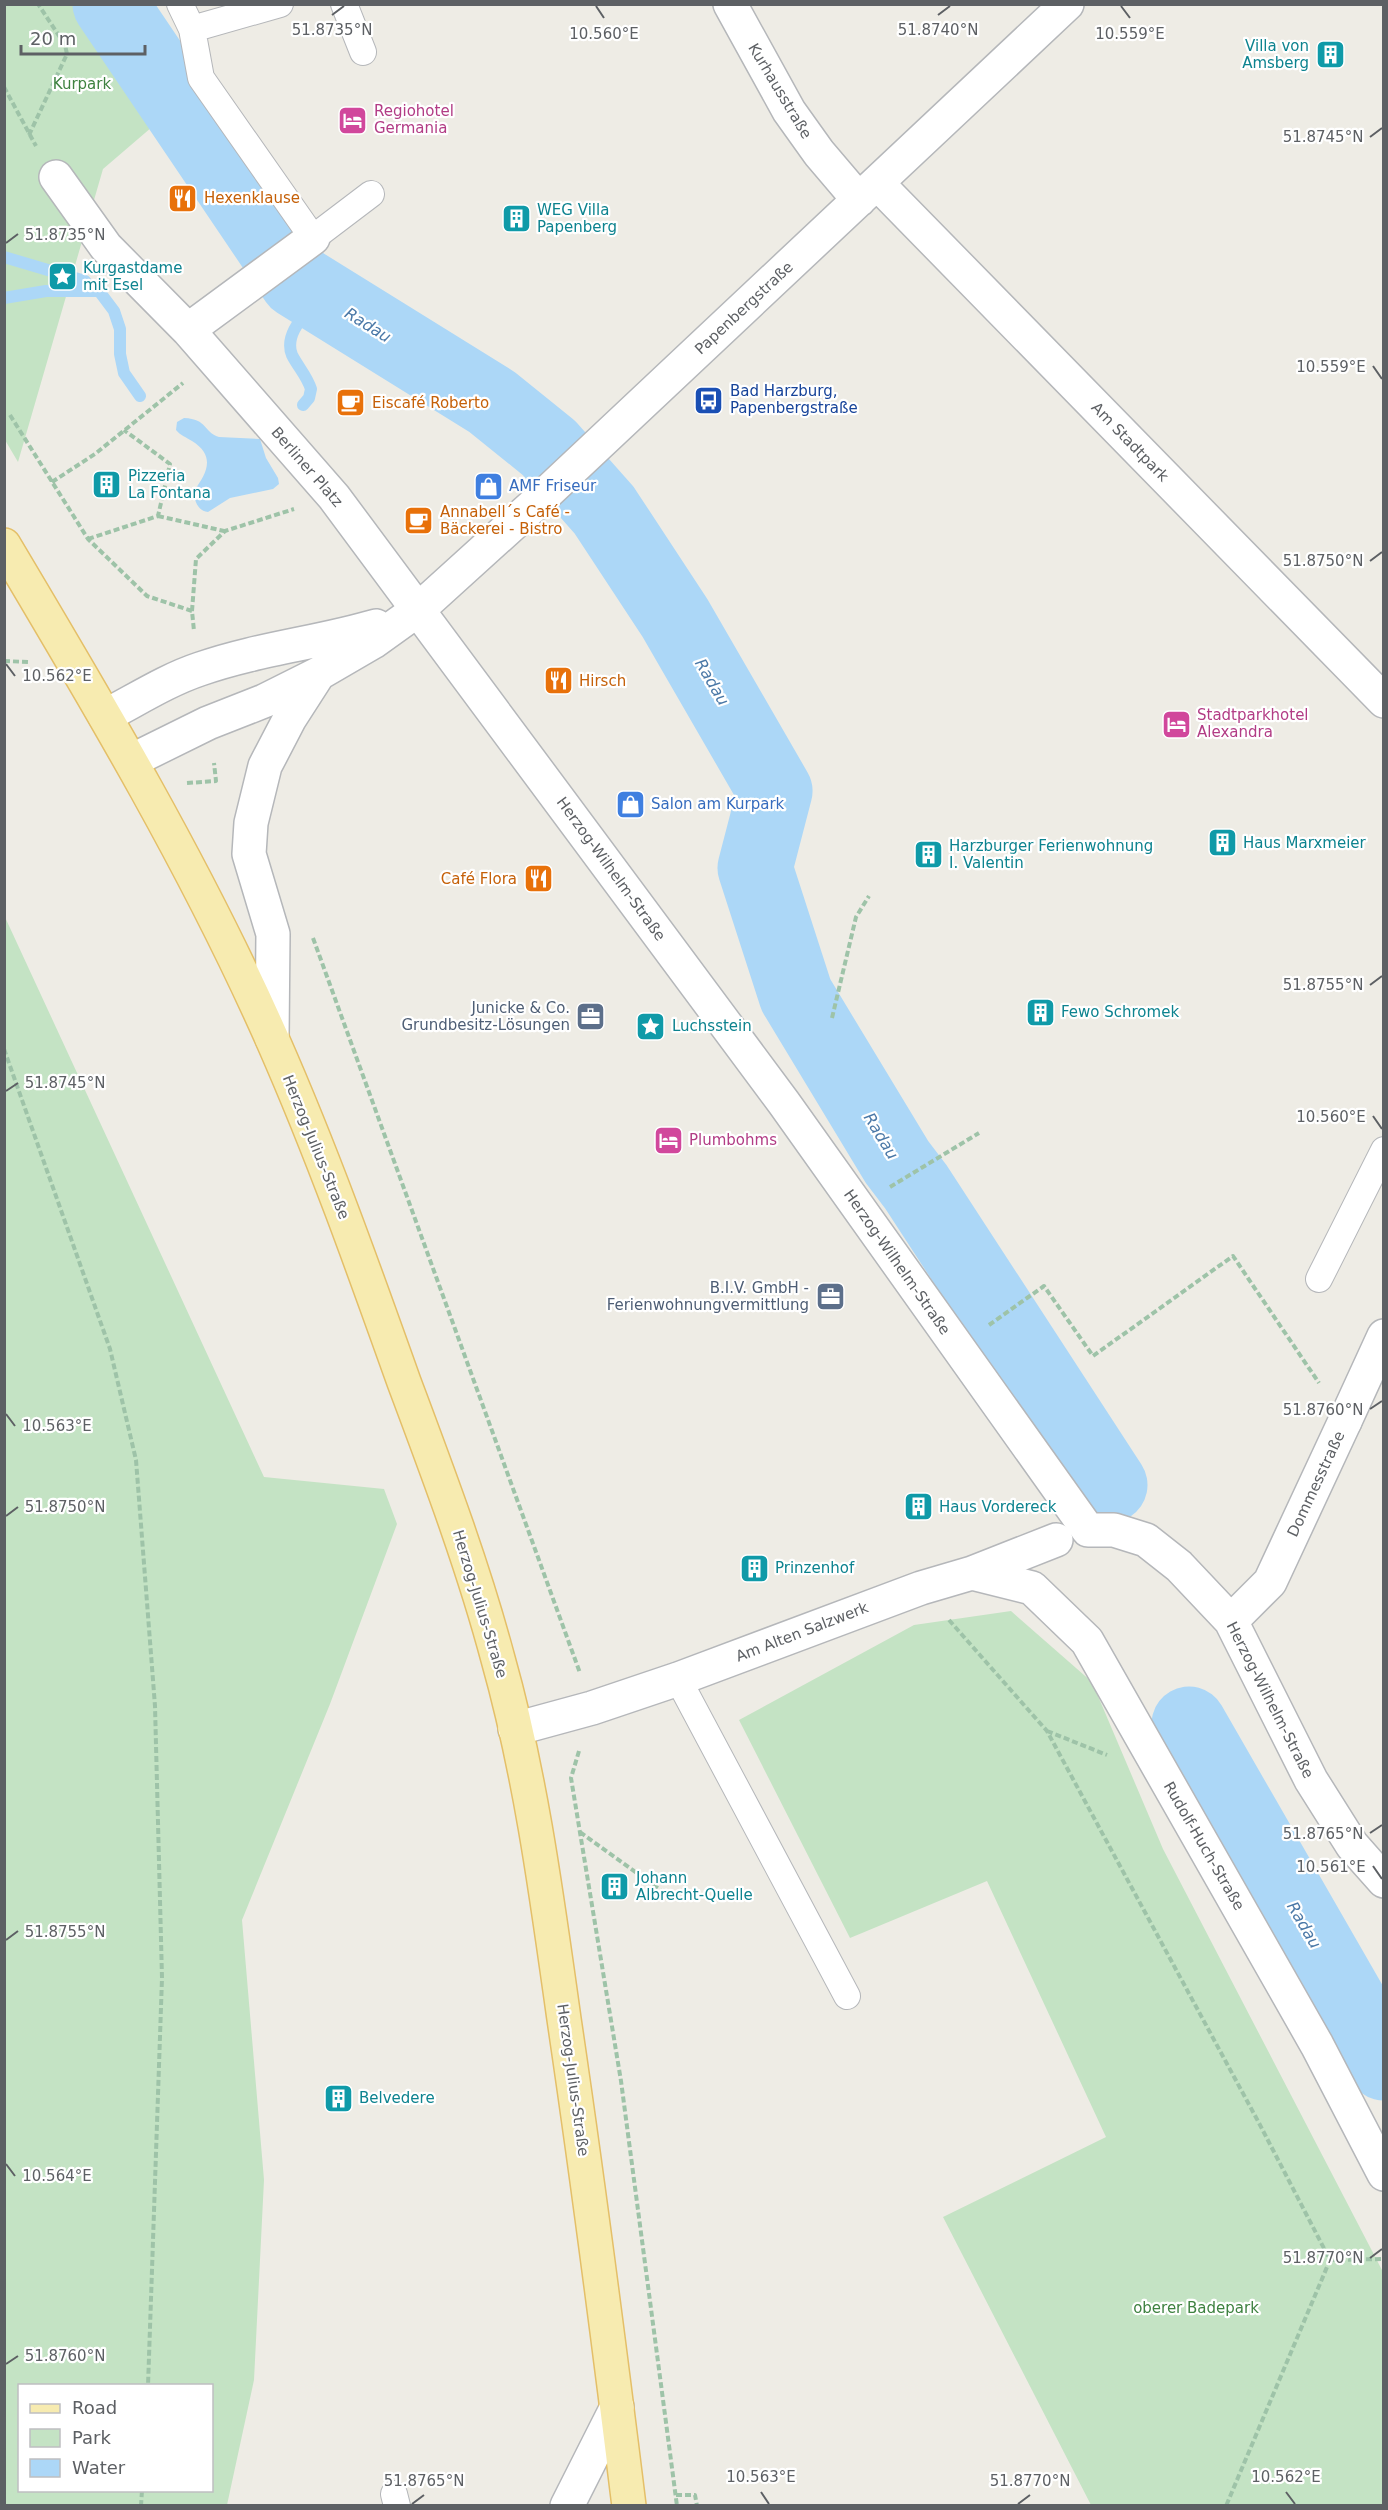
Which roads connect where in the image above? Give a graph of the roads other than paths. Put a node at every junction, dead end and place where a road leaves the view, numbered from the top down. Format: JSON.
{"nodes":[{"id":1,"x":180,"y":4,"type":"edge"},
{"id":2,"x":280,"y":4,"type":"edge"},
{"id":3,"x":344,"y":4,"type":"edge"},
{"id":4,"x":730,"y":4,"type":"edge"},
{"id":5,"x":1067,"y":4,"type":"edge"},
{"id":6,"x":192,"y":29,"type":"junction"},
{"id":7,"x":363,"y":51,"type":"dead end"},
{"id":8,"x":56,"y":177,"type":"road end"},
{"id":9,"x":868,"y":192,"type":"junction"},
{"id":10,"x":371,"y":194,"type":"dead end"},
{"id":11,"x":313,"y":238,"type":"junction"},
{"id":12,"x":188,"y":330,"type":"junction"},
{"id":13,"x":4,"y":545,"type":"edge"},
{"id":14,"x":419,"y":609,"type":"junction"},
{"id":15,"x":318,"y":674,"type":"junction"},
{"id":16,"x":1383,"y":701,"type":"edge"},
{"id":17,"x":105,"y":716,"type":"junction"},
{"id":18,"x":138,"y":774,"type":"junction"},
{"id":19,"x":272,"y":1038,"type":"junction"},
{"id":20,"x":1383,"y":1150,"type":"edge"},
{"id":21,"x":1319,"y":1279,"type":"dead end"},
{"id":22,"x":1383,"y":1336,"type":"edge"},
{"id":23,"x":1088,"y":1530,"type":"junction"},
{"id":24,"x":972,"y":1573,"type":"junction"},
{"id":25,"x":1231,"y":1621,"type":"junction"},
{"id":26,"x":678,"y":1679,"type":"junction"},
{"id":27,"x":514,"y":1729,"type":"junction"},
{"id":28,"x":1383,"y":1881,"type":"edge"},
{"id":29,"x":847,"y":1996,"type":"dead end"},
{"id":30,"x":1383,"y":2174,"type":"edge"},
{"id":31,"x":617,"y":2407,"type":"junction"},
{"id":32,"x":567,"y":2505,"type":"edge"},
{"id":33,"x":629,"y":2505,"type":"edge"}],
"edges":[{"from":1,"to":6,"type":"lane"},
{"from":2,"to":6,"type":"lane"},
{"from":3,"to":7,"type":"lane"},
{"from":4,"to":9,"type":"street","name":"Kurhausstraße"},
{"from":5,"to":9,"type":"street","name":"Papenbergstraße"},
{"from":6,"to":11,"type":"lane"},
{"from":8,"to":12,"type":"street","name":"Berliner Platz"},
{"from":9,"to":14,"type":"street","name":"Papenbergstraße"},
{"from":9,"to":16,"type":"street","name":"Am Stadtpark"},
{"from":10,"to":11,"type":"lane"},
{"from":11,"to":12,"type":"street"},
{"from":12,"to":14,"type":"street","name":"Berliner Platz"},
{"from":13,"to":17,"type":"main road","name":"Herzog-Julius-Straße"},
{"from":14,"to":15,"type":"street"},
{"from":14,"to":17,"type":"street"},
{"from":14,"to":23,"type":"street","name":"Herzog-Wilhelm-Straße"},
{"from":15,"to":18,"type":"street"},
{"from":15,"to":19,"type":"street"},
{"from":17,"to":18,"type":"main road","name":"Herzog-Julius-Straße"},
{"from":18,"to":19,"type":"main road","name":"Herzog-Julius-Straße"},
{"from":19,"to":27,"type":"main road","name":"Herzog-Julius-Straße"},
{"from":20,"to":21,"type":"lane"},
{"from":22,"to":25,"type":"street","name":"Dommesstraße"},
{"from":23,"to":24,"type":"street","name":"Am Alten Salzwerk"},
{"from":23,"to":25,"type":"street","name":"Herzog-Wilhelm-Straße"},
{"from":24,"to":26,"type":"street","name":"Am Alten Salzwerk"},
{"from":24,"to":30,"type":"street","name":"Rudolf-Huch-Straße"},
{"from":25,"to":28,"type":"street","name":"Herzog-Wilhelm-Straße"},
{"from":26,"to":27,"type":"street","name":"Am Alten Salzwerk"},
{"from":26,"to":29,"type":"lane"},
{"from":27,"to":31,"type":"main road","name":"Herzog-Julius-Straße"},
{"from":31,"to":32,"type":"street"},
{"from":31,"to":33,"type":"main road","name":"Herzog-Julius-Straße"}]}
